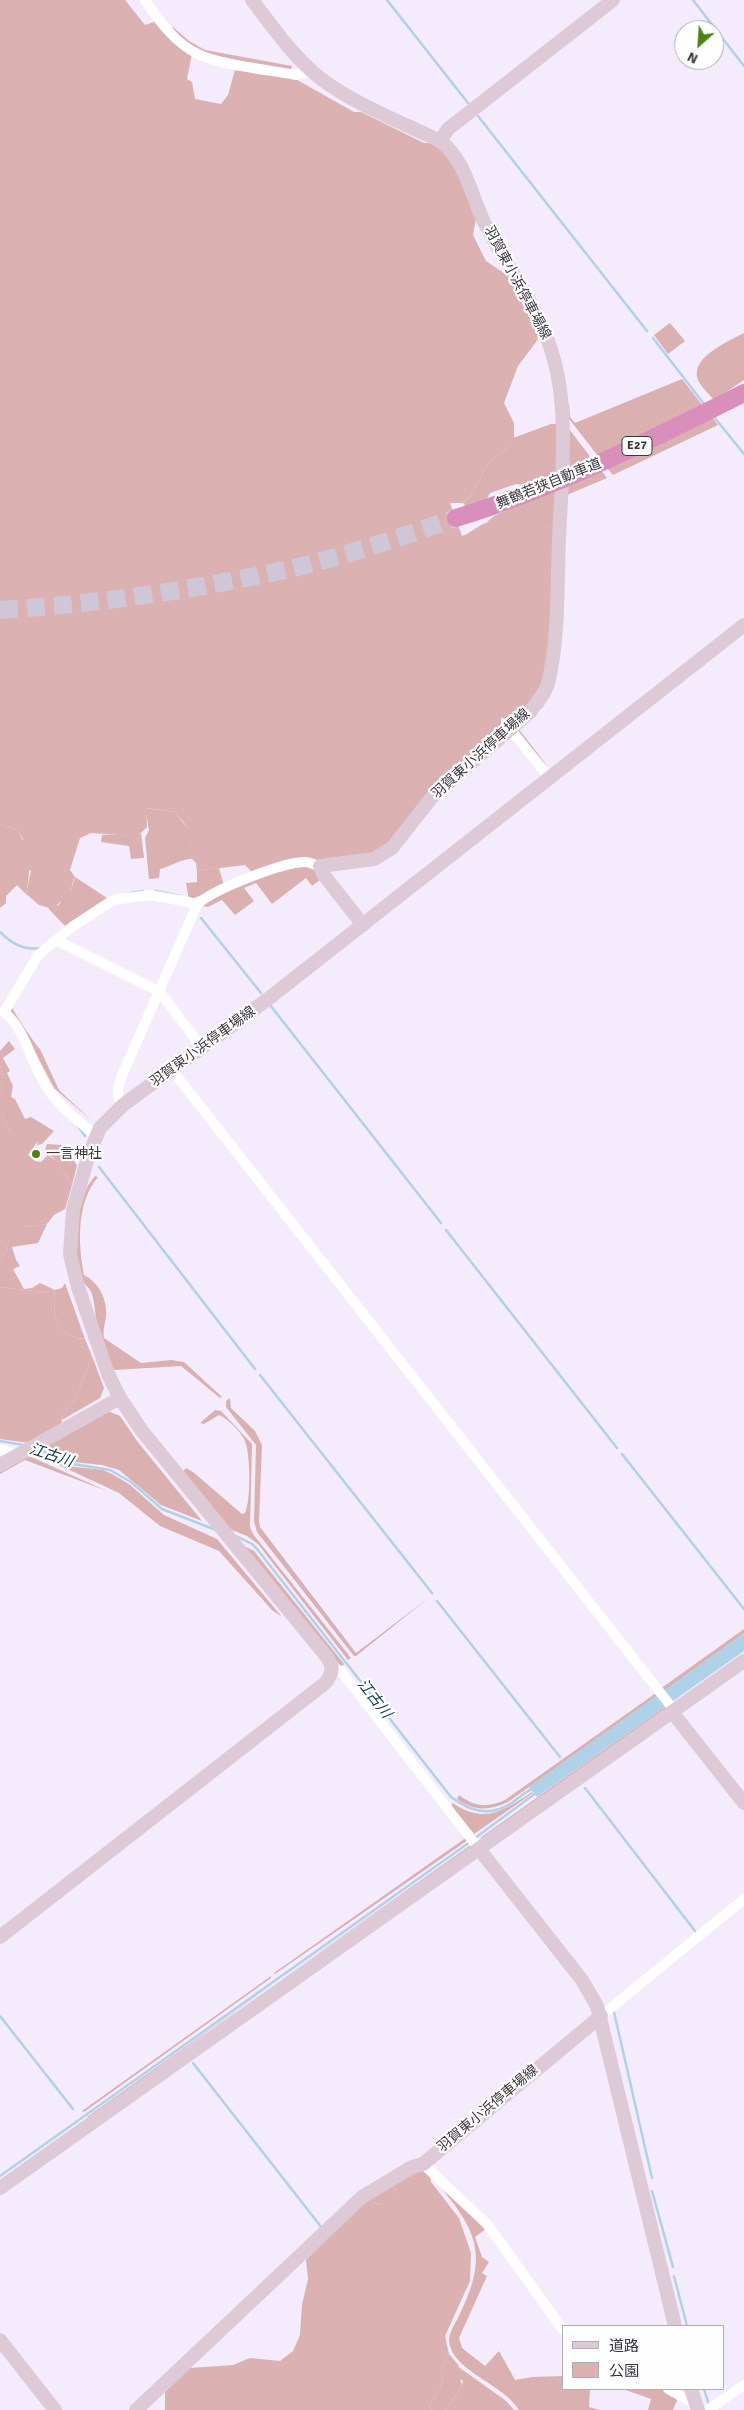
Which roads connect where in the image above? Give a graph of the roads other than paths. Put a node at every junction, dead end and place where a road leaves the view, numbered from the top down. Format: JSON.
{"nodes":[{"id":1,"x":145,"y":0,"type":"edge"},
{"id":2,"x":252,"y":0,"type":"edge"},
{"id":3,"x":613,"y":0,"type":"edge"},
{"id":4,"x":312,"y":71,"type":"junction"},
{"id":5,"x":440,"y":141,"type":"junction"},
{"id":6,"x":744,"y":391,"type":"edge"},
{"id":7,"x":456,"y":518,"type":"tunnel mouth"},
{"id":8,"x":744,"y":625,"type":"edge"},
{"id":9,"x":509,"y":727,"type":"junction"},
{"id":10,"x":550,"y":778,"type":"junction"},
{"id":11,"x":320,"y":866,"type":"junction"},
{"id":12,"x":197,"y":905,"type":"junction"},
{"id":13,"x":363,"y":924,"type":"junction"},
{"id":14,"x":56,"y":940,"type":"junction"},
{"id":15,"x":160,"y":992,"type":"junction"},
{"id":16,"x":202,"y":1048,"type":"junction"},
{"id":17,"x":172,"y":1070,"type":"junction"},
{"id":18,"x":123,"y":1105,"type":"junction"},
{"id":19,"x":96,"y":1136,"type":"junction"},
{"id":20,"x":120,"y":1398,"type":"junction"},
{"id":21,"x":0,"y":1449,"type":"edge"},
{"id":22,"x":28,"y":1449,"type":"junction"},
{"id":23,"x":0,"y":1465,"type":"edge"},
{"id":24,"x":744,"y":1661,"type":"edge"},
{"id":25,"x":332,"y":1672,"type":"junction"},
{"id":26,"x":671,"y":1708,"type":"junction"},
{"id":27,"x":744,"y":1803,"type":"edge"},
{"id":28,"x":475,"y":1843,"type":"junction"},
{"id":29,"x":744,"y":1899,"type":"edge"},
{"id":30,"x":0,"y":1937,"type":"edge"},
{"id":31,"x":601,"y":2016,"type":"junction"},
{"id":32,"x":424,"y":2164,"type":"junction"},
{"id":33,"x":0,"y":2188,"type":"edge"},
{"id":34,"x":676,"y":2325,"type":"edge"},
{"id":35,"x":562,"y":2329,"type":"edge"},
{"id":36,"x":0,"y":2340,"type":"edge"},
{"id":37,"x":744,"y":2385,"type":"edge"},
{"id":38,"x":670,"y":2390,"type":"edge"},
{"id":39,"x":691,"y":2390,"type":"edge"},
{"id":40,"x":50,"y":2408,"type":"edge"},
{"id":41,"x":700,"y":2408,"type":"edge"},
{"id":42,"x":136,"y":2410,"type":"edge"}],
"edges":[{"from":1,"to":4,"type":"street"},
{"from":2,"to":4,"type":"main road","name":"羽賀東小浜停車場線"},
{"from":3,"to":5,"type":"main road"},
{"from":4,"to":5,"type":"main road","name":"羽賀東小浜停車場線"},
{"from":5,"to":9,"type":"main road","name":"羽賀東小浜停車場線"},
{"from":6,"to":7,"type":"highway","name":"舞鶴若狭自動車道","number":"E27"},
{"from":8,"to":10,"type":"main road","name":"羽賀東小浜停車場線"},
{"from":9,"to":10,"type":"street"},
{"from":9,"to":11,"type":"main road","name":"羽賀東小浜停車場線"},
{"from":10,"to":13,"type":"main road","name":"羽賀東小浜停車場線"},
{"from":11,"to":12,"type":"street"},
{"from":11,"to":13,"type":"main road"},
{"from":12,"to":14,"type":"street"},
{"from":12,"to":15,"type":"street"},
{"from":13,"to":16,"type":"main road","name":"羽賀東小浜停車場線"},
{"from":14,"to":15,"type":"street"},
{"from":14,"to":19,"type":"street"},
{"from":15,"to":16,"type":"street"},
{"from":15,"to":18,"type":"street"},
{"from":16,"to":17,"type":"main road","name":"羽賀東小浜停車場線"},
{"from":17,"to":18,"type":"main road","name":"羽賀東小浜停車場線"},
{"from":17,"to":26,"type":"street"},
{"from":18,"to":19,"type":"main road","name":"羽賀東小浜停車場線"},
{"from":19,"to":20,"type":"main road","name":"羽賀東小浜停車場線"},
{"from":20,"to":22,"type":"main road"},
{"from":20,"to":25,"type":"main road","name":"羽賀東小浜停車場線"},
{"from":21,"to":22,"type":"street"},
{"from":22,"to":23,"type":"main road"},
{"from":24,"to":26,"type":"main road"},
{"from":25,"to":28,"type":"street"},
{"from":25,"to":30,"type":"main road"},
{"from":26,"to":27,"type":"main road"},
{"from":26,"to":28,"type":"main road"},
{"from":28,"to":31,"type":"main road"},
{"from":28,"to":33,"type":"main road"},
{"from":29,"to":31,"type":"street"},
{"from":31,"to":32,"type":"main road","name":"羽賀東小浜停車場線"},
{"from":31,"to":34,"type":"main road"},
{"from":32,"to":35,"type":"street"},
{"from":32,"to":42,"type":"main road","name":"羽賀東小浜停車場線"},
{"from":36,"to":40,"type":"main road"},
{"from":37,"to":41,"type":"street"},
{"from":38,"to":41,"type":"street"},
{"from":39,"to":41,"type":"main road"}]}
